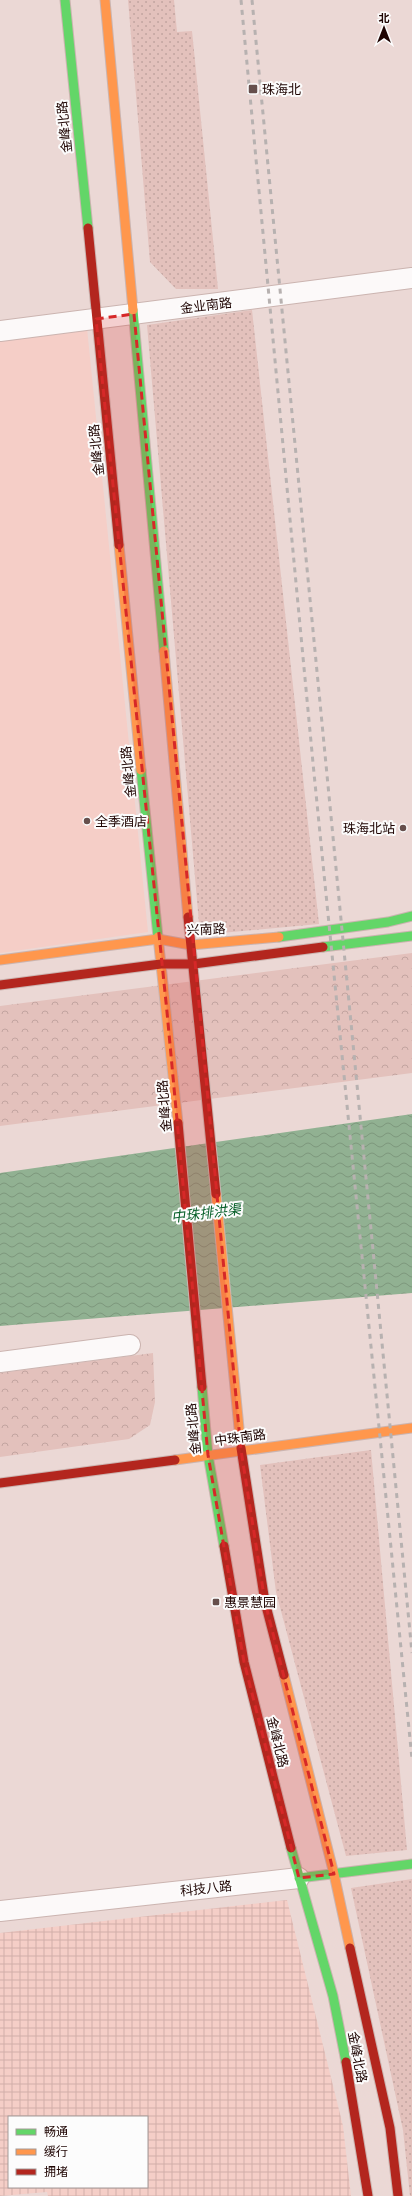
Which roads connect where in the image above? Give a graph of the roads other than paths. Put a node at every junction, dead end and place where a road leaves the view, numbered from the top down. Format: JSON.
{"nodes":[{"id":1,"x":65,"y":0,"type":"edge"},
{"id":2,"x":105,"y":0,"type":"edge"},
{"id":3,"x":412,"y":278,"type":"edge"},
{"id":4,"x":134,"y":314,"type":"junction"},
{"id":5,"x":96,"y":319,"type":"junction"},
{"id":6,"x":0,"y":331,"type":"edge"},
{"id":7,"x":412,"y":916,"type":"edge"},
{"id":8,"x":412,"y":936,"type":"edge"},
{"id":9,"x":158,"y":939,"type":"junction"},
{"id":10,"x":191,"y":945,"type":"junction"},
{"id":11,"x":0,"y":960,"type":"edge"},
{"id":12,"x":161,"y":964,"type":"junction"},
{"id":13,"x":194,"y":964,"type":"junction"},
{"id":14,"x":0,"y":985,"type":"edge"},
{"id":15,"x":130,"y":1345,"type":"dead end"},
{"id":16,"x":0,"y":1362,"type":"edge"},
{"id":17,"x":412,"y":1428,"type":"edge"},
{"id":18,"x":241,"y":1450,"type":"junction"},
{"id":19,"x":208,"y":1455,"type":"junction"},
{"id":20,"x":0,"y":1483,"type":"edge"},
{"id":21,"x":412,"y":1864,"type":"edge"},
{"id":22,"x":334,"y":1874,"type":"junction"},
{"id":23,"x":300,"y":1878,"type":"junction"},
{"id":24,"x":0,"y":1911,"type":"edge"},
{"id":25,"x":368,"y":2196,"type":"edge"},
{"id":26,"x":398,"y":2196,"type":"edge"}],
"edges":[{"from":1,"to":5,"type":"main road","name":"金峰北路"},
{"from":2,"to":4,"type":"main road","name":"金峰北路"},
{"from":3,"to":4,"type":"street","name":"金业南路"},
{"from":4,"to":5,"type":"street","name":"金业南路"},
{"from":4,"to":10,"type":"main road","name":"金峰北路"},
{"from":5,"to":6,"type":"street","name":"金业南路"},
{"from":5,"to":9,"type":"main road","name":"金峰北路"},
{"from":7,"to":10,"type":"main road","name":"兴南路"},
{"from":8,"to":13,"type":"main road"},
{"from":9,"to":10,"type":"main road","name":"兴南路"},
{"from":9,"to":11,"type":"main road","name":"兴南路"},
{"from":9,"to":12,"type":"main road","name":"金峰北路"},
{"from":10,"to":13,"type":"main road","name":"金峰北路"},
{"from":12,"to":13,"type":"main road"},
{"from":12,"to":14,"type":"main road"},
{"from":12,"to":19,"type":"main road","name":"金峰北路"},
{"from":13,"to":18,"type":"main road","name":"金峰北路"},
{"from":15,"to":16,"type":"street"},
{"from":17,"to":18,"type":"main road","name":"中珠南路"},
{"from":18,"to":19,"type":"main road","name":"中珠南路"},
{"from":18,"to":22,"type":"main road","name":"金峰北路"},
{"from":19,"to":20,"type":"main road","name":"中珠南路"},
{"from":19,"to":23,"type":"main road","name":"金峰北路"},
{"from":21,"to":22,"type":"main road","name":"科技八路"},
{"from":22,"to":23,"type":"main road","name":"科技八路"},
{"from":22,"to":26,"type":"main road","name":"金峰北路"},
{"from":23,"to":24,"type":"street","name":"科技八路"},
{"from":23,"to":25,"type":"main road","name":"金峰北路"}]}
